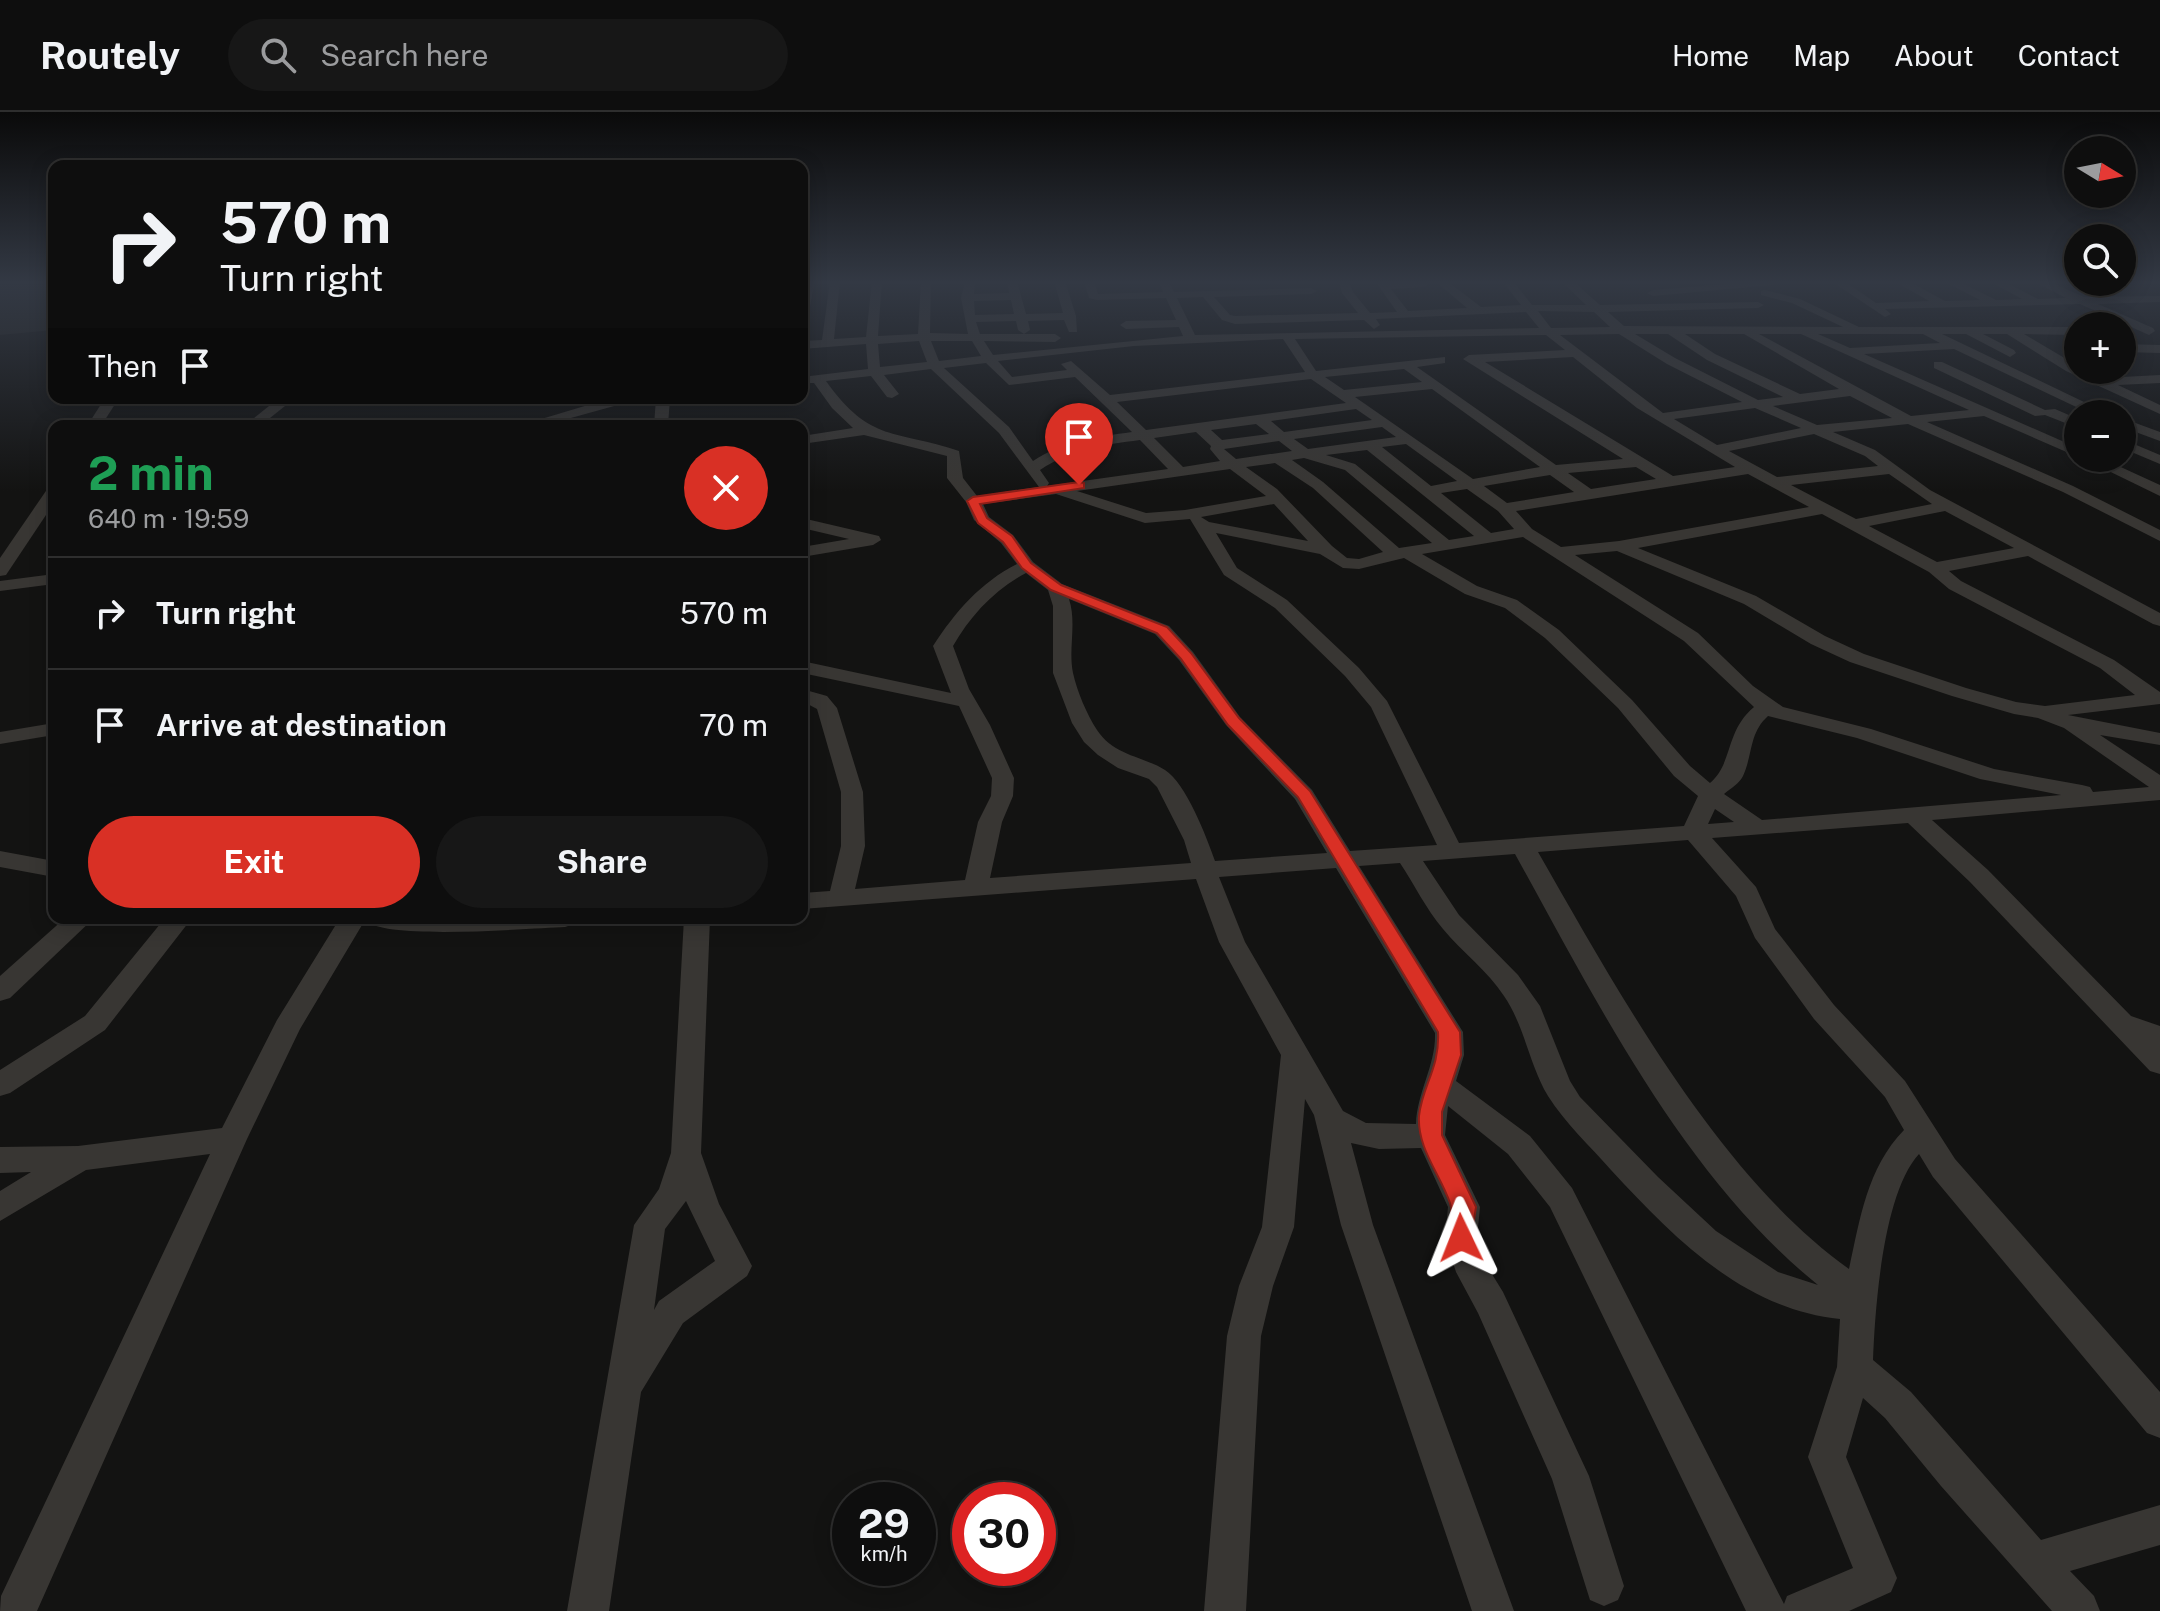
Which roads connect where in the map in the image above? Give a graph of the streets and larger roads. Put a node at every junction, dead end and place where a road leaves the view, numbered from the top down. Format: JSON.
{"nodes":[{"id":1,"x":835,"y":351,"type":"edge"},
{"id":2,"x":855,"y":351,"type":"edge"},
{"id":3,"x":871,"y":351,"type":"edge"},
{"id":4,"x":881,"y":351,"type":"edge"},
{"id":5,"x":930,"y":351,"type":"edge"},
{"id":6,"x":983,"y":351,"type":"edge"},
{"id":7,"x":1056,"y":351,"type":"edge"},
{"id":8,"x":1297,"y":351,"type":"edge"},
{"id":9,"x":1391,"y":351,"type":"edge"},
{"id":10,"x":1430,"y":351,"type":"edge"},
{"id":11,"x":1574,"y":351,"type":"edge"},
{"id":12,"x":1655,"y":351,"type":"edge"},
{"id":13,"x":1702,"y":351,"type":"edge"},
{"id":14,"x":1769,"y":351,"type":"edge"},
{"id":15,"x":1846,"y":351,"type":"edge"},
{"id":16,"x":1966,"y":351,"type":"edge"},
{"id":17,"x":2006,"y":351,"type":"edge"},
{"id":18,"x":2043,"y":351,"type":"joint"},
{"id":19,"x":1052,"y":352,"type":"junction"},
{"id":20,"x":1577,"y":353,"type":"junction"},
{"id":21,"x":1970,"y":353,"type":"junction"},
{"id":22,"x":2010,"y":353,"type":"junction"},
{"id":23,"x":2136,"y":353,"type":"edge"},
{"id":24,"x":871,"y":354,"type":"junction"},
{"id":25,"x":1739,"y":355,"type":"dead end"},
{"id":26,"x":1711,"y":357,"type":"junction"},
{"id":27,"x":989,"y":359,"type":"junction"},
{"id":28,"x":1471,"y":359,"type":"junction"},
{"id":29,"x":1441,"y":360,"type":"junction"},
{"id":30,"x":1671,"y":361,"type":"junction"},
{"id":31,"x":1987,"y":362,"type":"junction"},
{"id":32,"x":1725,"y":364,"type":"junction"},
{"id":33,"x":1786,"y":364,"type":"junction"},
{"id":34,"x":2064,"y":364,"type":"edge"},
{"id":35,"x":2160,"y":364,"type":"edge"},
{"id":36,"x":934,"y":365,"type":"junction"},
{"id":37,"x":1405,"y":366,"type":"junction"},
{"id":38,"x":1924,"y":366,"type":"junction"},
{"id":39,"x":1885,"y":368,"type":"junction"},
{"id":40,"x":2064,"y":368,"type":"edge"},
{"id":41,"x":2005,"y":370,"type":"junction"},
{"id":42,"x":875,"y":372,"type":"junction"},
{"id":43,"x":1078,"y":373,"type":"junction"},
{"id":44,"x":1746,"y":374,"type":"junction"},
{"id":45,"x":1313,"y":375,"type":"junction"},
{"id":46,"x":841,"y":376,"type":"junction"},
{"id":47,"x":1702,"y":377,"type":"junction"},
{"id":48,"x":810,"y":379,"type":"edge"},
{"id":49,"x":2160,"y":379,"type":"edge"},
{"id":50,"x":2138,"y":380,"type":"joint"},
{"id":51,"x":1009,"y":381,"type":"junction"},
{"id":52,"x":994,"y":383,"type":"dead end"},
{"id":53,"x":2105,"y":384,"type":"joint"},
{"id":54,"x":1434,"y":385,"type":"junction"},
{"id":55,"x":978,"y":386,"type":"dead end"},
{"id":56,"x":963,"y":389,"type":"junction"},
{"id":57,"x":1778,"y":389,"type":"junction"},
{"id":58,"x":1989,"y":389,"type":"junction"},
{"id":59,"x":2044,"y":389,"type":"junction"},
{"id":60,"x":2160,"y":389,"type":"edge"},
{"id":61,"x":1855,"y":391,"type":"junction"},
{"id":62,"x":892,"y":394,"type":"dead end"},
{"id":63,"x":1341,"y":394,"type":"junction"},
{"id":64,"x":1945,"y":394,"type":"junction"},
{"id":65,"x":1739,"y":396,"type":"junction"},
{"id":66,"x":1796,"y":397,"type":"junction"},
{"id":67,"x":1107,"y":399,"type":"junction"},
{"id":68,"x":2069,"y":400,"type":"edge"},
{"id":69,"x":1754,"y":403,"type":"junction"},
{"id":70,"x":280,"y":404,"type":"edge"},
{"id":71,"x":606,"y":404,"type":"edge"},
{"id":72,"x":1358,"y":405,"type":"junction"},
{"id":73,"x":2155,"y":407,"type":"edge"},
{"id":74,"x":2045,"y":412,"type":"junction"},
{"id":75,"x":2064,"y":412,"type":"edge"},
{"id":76,"x":1989,"y":414,"type":"junction"},
{"id":77,"x":1661,"y":417,"type":"junction"},
{"id":78,"x":1907,"y":419,"type":"junction"},
{"id":79,"x":2064,"y":419,"type":"edge"},
{"id":80,"x":259,"y":420,"type":"edge"},
{"id":81,"x":575,"y":420,"type":"edge"},
{"id":82,"x":1260,"y":420,"type":"junction"},
{"id":83,"x":1385,"y":422,"type":"junction"},
{"id":84,"x":1199,"y":427,"type":"junction"},
{"id":85,"x":1340,"y":428,"type":"junction"},
{"id":86,"x":2136,"y":428,"type":"edge"},
{"id":87,"x":2160,"y":428,"type":"edge"},
{"id":88,"x":1819,"y":429,"type":"junction"},
{"id":89,"x":2142,"y":430,"type":"junction"},
{"id":90,"x":862,"y":431,"type":"junction"},
{"id":91,"x":1311,"y":433,"type":"junction"},
{"id":92,"x":1143,"y":435,"type":"junction"},
{"id":93,"x":1280,"y":436,"type":"junction"},
{"id":94,"x":2160,"y":437,"type":"edge"},
{"id":95,"x":808,"y":439,"type":"edge"},
{"id":96,"x":1410,"y":439,"type":"junction"},
{"id":97,"x":1219,"y":445,"type":"junction"},
{"id":98,"x":1366,"y":445,"type":"junction"},
{"id":99,"x":2064,"y":449,"type":"edge"},
{"id":100,"x":2136,"y":449,"type":"edge"},
{"id":101,"x":1332,"y":450,"type":"junction"},
{"id":102,"x":1714,"y":450,"type":"junction"},
{"id":103,"x":2136,"y":453,"type":"edge"},
{"id":104,"x":2145,"y":453,"type":"junction"},
{"id":105,"x":1305,"y":454,"type":"junction"},
{"id":106,"x":1277,"y":457,"type":"junction"},
{"id":107,"x":2064,"y":457,"type":"edge"},
{"id":108,"x":2160,"y":460,"type":"edge"},
{"id":109,"x":1637,"y":462,"type":"junction"},
{"id":110,"x":2006,"y":462,"type":"junction"},
{"id":111,"x":1234,"y":463,"type":"junction"},
{"id":112,"x":1441,"y":463,"type":"junction"},
{"id":113,"x":1293,"y":467,"type":"junction"},
{"id":114,"x":1400,"y":468,"type":"junction"},
{"id":115,"x":1032,"y":469,"type":"junction"},
{"id":116,"x":1748,"y":469,"type":"junction"},
{"id":117,"x":1892,"y":469,"type":"junction"},
{"id":118,"x":1178,"y":470,"type":"junction"},
{"id":119,"x":1552,"y":470,"type":"junction"},
{"id":120,"x":2120,"y":472,"type":"edge"},
{"id":121,"x":2160,"y":473,"type":"edge"},
{"id":122,"x":1248,"y":474,"type":"junction"},
{"id":123,"x":2131,"y":477,"type":"junction"},
{"id":124,"x":1670,"y":481,"type":"junction"},
{"id":125,"x":1773,"y":482,"type":"junction"},
{"id":126,"x":1318,"y":485,"type":"junction"},
{"id":127,"x":1472,"y":485,"type":"junction"},
{"id":128,"x":1424,"y":489,"type":"junction"},
{"id":129,"x":2068,"y":489,"type":"junction"},
{"id":130,"x":1052,"y":490,"type":"junction"},
{"id":131,"x":2160,"y":491,"type":"edge"},
{"id":132,"x":1385,"y":493,"type":"junction"},
{"id":133,"x":1587,"y":494,"type":"junction"},
{"id":134,"x":1274,"y":496,"type":"junction"},
{"id":135,"x":48,"y":500,"type":"edge"},
{"id":136,"x":1335,"y":500,"type":"junction"},
{"id":137,"x":973,"y":501,"type":"junction"},
{"id":138,"x":1949,"y":505,"type":"junction"},
{"id":139,"x":1504,"y":508,"type":"junction"},
{"id":140,"x":1823,"y":509,"type":"junction"},
{"id":141,"x":1185,"y":515,"type":"junction"},
{"id":142,"x":808,"y":524,"type":"edge"},
{"id":143,"x":1852,"y":525,"type":"junction"},
{"id":144,"x":1204,"y":526,"type":"junction"},
{"id":145,"x":1526,"y":532,"type":"junction"},
{"id":146,"x":2160,"y":536,"type":"edge"},
{"id":147,"x":1487,"y":538,"type":"junction"},
{"id":148,"x":1445,"y":545,"type":"junction"},
{"id":149,"x":1619,"y":546,"type":"junction"},
{"id":150,"x":1326,"y":550,"type":"junction"},
{"id":151,"x":2030,"y":550,"type":"junction"},
{"id":152,"x":808,"y":551,"type":"edge"},
{"id":153,"x":1558,"y":552,"type":"junction"},
{"id":154,"x":1400,"y":553,"type":"junction"},
{"id":155,"x":1027,"y":566,"type":"junction"},
{"id":156,"x":1935,"y":568,"type":"junction"},
{"id":157,"x":0,"y":571,"type":"edge"},
{"id":158,"x":48,"y":580,"type":"edge"},
{"id":159,"x":0,"y":586,"type":"edge"},
{"id":160,"x":1056,"y":588,"type":"junction"},
{"id":161,"x":2160,"y":620,"type":"edge"},
{"id":162,"x":808,"y":668,"type":"edge"},
{"id":163,"x":808,"y":697,"type":"edge"},
{"id":164,"x":2156,"y":698,"type":"edge"},
{"id":165,"x":967,"y":702,"type":"junction"},
{"id":166,"x":1766,"y":707,"type":"junction"},
{"id":167,"x":2043,"y":712,"type":"junction"},
{"id":168,"x":2069,"y":723,"type":"junction"},
{"id":169,"x":48,"y":730,"type":"edge"},
{"id":170,"x":0,"y":738,"type":"edge"},
{"id":171,"x":2160,"y":739,"type":"edge"},
{"id":172,"x":2160,"y":785,"type":"edge"},
{"id":173,"x":2160,"y":793,"type":"edge"},
{"id":174,"x":1710,"y":795,"type":"junction"},
{"id":175,"x":2113,"y":797,"type":"junction"},
{"id":176,"x":1913,"y":815,"type":"junction"},
{"id":177,"x":1756,"y":826,"type":"junction"},
{"id":178,"x":1693,"y":831,"type":"junction"},
{"id":179,"x":1522,"y":845,"type":"junction"},
{"id":180,"x":1451,"y":850,"type":"junction"},
{"id":181,"x":1406,"y":854,"type":"junction"},
{"id":182,"x":0,"y":859,"type":"edge"},
{"id":183,"x":1344,"y":859,"type":"junction"},
{"id":184,"x":48,"y":868,"type":"edge"},
{"id":185,"x":1206,"y":871,"type":"junction"},
{"id":186,"x":976,"y":887,"type":"junction"},
{"id":187,"x":841,"y":898,"type":"junction"},
{"id":188,"x":808,"y":901,"type":"edge"},
{"id":189,"x":74,"y":924,"type":"edge"},
{"id":190,"x":174,"y":924,"type":"edge"},
{"id":191,"x":349,"y":924,"type":"edge"},
{"id":192,"x":697,"y":924,"type":"edge"},
{"id":193,"x":0,"y":991,"type":"edge"},
{"id":194,"x":2119,"y":1022,"type":"junction"},
{"id":195,"x":2160,"y":1037,"type":"edge"},
{"id":196,"x":1295,"y":1056,"type":"junction"},
{"id":197,"x":2160,"y":1063,"type":"edge"},
{"id":198,"x":0,"y":1085,"type":"edge"},
{"id":199,"x":1440,"y":1086,"type":"junction"},
{"id":200,"x":1329,"y":1115,"type":"junction"},
{"id":201,"x":1923,"y":1130,"type":"junction"},
{"id":202,"x":1430,"y":1135,"type":"junction"},
{"id":203,"x":232,"y":1139,"type":"junction"},
{"id":204,"x":686,"y":1153,"type":"junction"},
{"id":205,"x":80,"y":1158,"type":"junction"},
{"id":206,"x":0,"y":1160,"type":"edge"},
{"id":207,"x":0,"y":1207,"type":"edge"},
{"id":208,"x":1859,"y":1300,"type":"junction"},
{"id":209,"x":1855,"y":1367,"type":"junction"},
{"id":210,"x":625,"y":1388,"type":"junction"},
{"id":211,"x":2160,"y":1420,"type":"edge"},
{"id":212,"x":2160,"y":1525,"type":"edge"},
{"id":213,"x":2037,"y":1561,"type":"junction"},
{"id":214,"x":1604,"y":1586,"type":"dead end"},
{"id":215,"x":16,"y":1611,"type":"edge"},
{"id":216,"x":588,"y":1611,"type":"edge"},
{"id":217,"x":1225,"y":1611,"type":"edge"},
{"id":218,"x":1493,"y":1611,"type":"edge"},
{"id":219,"x":1767,"y":1611,"type":"edge"},
{"id":220,"x":1802,"y":1611,"type":"edge"},
{"id":221,"x":2079,"y":1611,"type":"edge"}],
"edges":[{"from":1,"to":46,"type":"street"},
{"from":2,"to":24,"type":"street"},
{"from":3,"to":24,"type":"street"},
{"from":4,"to":24,"type":"street"},
{"from":5,"to":36,"type":"street"},
{"from":6,"to":27,"type":"street"},
{"from":7,"to":19,"type":"street"},
{"from":8,"to":45,"type":"street"},
{"from":9,"to":37,"type":"street"},
{"from":10,"to":29,"type":"street"},
{"from":11,"to":20,"type":"street"},
{"from":12,"to":30,"type":"street"},
{"from":13,"to":26,"type":"street"},
{"from":14,"to":33,"type":"street"},
{"from":15,"to":39,"type":"street"},
{"from":16,"to":21,"type":"street"},
{"from":17,"to":22,"type":"street"},
{"from":18,"to":22,"type":"street"},
{"from":18,"to":34,"type":"street"},
{"from":19,"to":27,"type":"street"},
{"from":19,"to":43,"type":"street"},
{"from":20,"to":28,"type":"street"},
{"from":20,"to":77,"type":"street"},
{"from":21,"to":22,"type":"street"},
{"from":21,"to":31,"type":"street"},
{"from":23,"to":35,"type":"street"},
{"from":24,"to":42,"type":"street"},
{"from":25,"to":26,"type":"street"},
{"from":26,"to":30,"type":"street"},
{"from":26,"to":32,"type":"street"},
{"from":27,"to":36,"type":"street"},
{"from":27,"to":51,"type":"street"},
{"from":28,"to":29,"type":"street"},
{"from":28,"to":109,"type":"street"},
{"from":29,"to":37,"type":"street"},
{"from":30,"to":47,"type":"street"},
{"from":31,"to":38,"type":"street"},
{"from":31,"to":41,"type":"street"},
{"from":32,"to":33,"type":"street"},
{"from":32,"to":44,"type":"street"},
{"from":33,"to":44,"type":"street"},
{"from":33,"to":61,"type":"street"},
{"from":36,"to":42,"type":"street"},
{"from":36,"to":56,"type":"street"},
{"from":37,"to":45,"type":"street"},
{"from":37,"to":54,"type":"street"},
{"from":38,"to":39,"type":"street"},
{"from":38,"to":58,"type":"street"},
{"from":39,"to":64,"type":"street"},
{"from":40,"to":41,"type":"street"},
{"from":41,"to":59,"type":"street"},
{"from":42,"to":46,"type":"street"},
{"from":42,"to":62,"type":"street"},
{"from":43,"to":51,"type":"street"},
{"from":43,"to":67,"type":"street"},
{"from":44,"to":47,"type":"street"},
{"from":44,"to":57,"type":"street"},
{"from":45,"to":63,"type":"street"},
{"from":45,"to":67,"type":"street"},
{"from":46,"to":48,"type":"street"},
{"from":47,"to":65,"type":"street"},
{"from":48,"to":90,"type":"street"},
{"from":49,"to":50,"type":"street"},
{"from":50,"to":60,"type":"street"},
{"from":51,"to":52,"type":"street"},
{"from":53,"to":59,"type":"street"},
{"from":53,"to":73,"type":"street"},
{"from":54,"to":63,"type":"street"},
{"from":54,"to":119,"type":"street"},
{"from":55,"to":56,"type":"street"},
{"from":56,"to":115,"type":"street"},
{"from":57,"to":65,"type":"street"},
{"from":57,"to":66,"type":"street"},
{"from":58,"to":64,"type":"street"},
{"from":58,"to":74,"type":"street"},
{"from":59,"to":68,"type":"street"},
{"from":61,"to":66,"type":"street"},
{"from":61,"to":78,"type":"street"},
{"from":63,"to":72,"type":"street"},
{"from":64,"to":76,"type":"street"},
{"from":65,"to":69,"type":"street"},
{"from":66,"to":69,"type":"street"},
{"from":67,"to":92,"type":"street"},
{"from":69,"to":77,"type":"street"},
{"from":69,"to":88,"type":"street"},
{"from":70,"to":80,"type":"street"},
{"from":71,"to":81,"type":"street"},
{"from":72,"to":82,"type":"street"},
{"from":72,"to":83,"type":"street"},
{"from":74,"to":75,"type":"street"},
{"from":74,"to":76,"type":"street"},
{"from":74,"to":79,"type":"street"},
{"from":76,"to":78,"type":"street"},
{"from":76,"to":99,"type":"street"},
{"from":77,"to":102,"type":"street"},
{"from":78,"to":88,"type":"street"},
{"from":78,"to":110,"type":"street"},
{"from":82,"to":84,"type":"street"},
{"from":82,"to":93,"type":"street"},
{"from":83,"to":85,"type":"street"},
{"from":83,"to":96,"type":"street"},
{"from":84,"to":92,"type":"street"},
{"from":84,"to":97,"type":"street"},
{"from":85,"to":91,"type":"street"},
{"from":85,"to":98,"type":"street"},
{"from":86,"to":89,"type":"street"},
{"from":87,"to":89,"type":"street"},
{"from":88,"to":102,"type":"street"},
{"from":88,"to":117,"type":"street"},
{"from":89,"to":94,"type":"street"},
{"from":90,"to":95,"type":"street"},
{"from":90,"to":137,"type":"street"},
{"from":91,"to":93,"type":"street"},
{"from":91,"to":101,"type":"street"},
{"from":92,"to":115,"type":"street"},
{"from":92,"to":118,"type":"street"},
{"from":93,"to":97,"type":"street"},
{"from":93,"to":105,"type":"street"},
{"from":96,"to":98,"type":"street"},
{"from":96,"to":112,"type":"street"},
{"from":97,"to":111,"type":"street"},
{"from":98,"to":101,"type":"street"},
{"from":98,"to":114,"type":"street"},
{"from":100,"to":104,"type":"street"},
{"from":101,"to":105,"type":"street"},
{"from":102,"to":116,"type":"street"},
{"from":103,"to":104,"type":"street"},
{"from":104,"to":108,"type":"street"},
{"from":105,"to":106,"type":"street"},
{"from":105,"to":132,"type":"street"},
{"from":106,"to":111,"type":"street"},
{"from":106,"to":113,"type":"street"},
{"from":107,"to":110,"type":"street"},
{"from":109,"to":119,"type":"street"},
{"from":109,"to":124,"type":"street"},
{"from":110,"to":129,"type":"street"},
{"from":111,"to":118,"type":"street"},
{"from":111,"to":122,"type":"street"},
{"from":112,"to":114,"type":"street"},
{"from":112,"to":127,"type":"street"},
{"from":113,"to":122,"type":"street"},
{"from":113,"to":126,"type":"street"},
{"from":114,"to":128,"type":"street"},
{"from":115,"to":130,"type":"street"},
{"from":116,"to":124,"type":"street"},
{"from":116,"to":125,"type":"street"},
{"from":117,"to":125,"type":"street"},
{"from":117,"to":138,"type":"street"},
{"from":118,"to":130,"type":"street"},
{"from":119,"to":127,"type":"street"},
{"from":119,"to":133,"type":"street"},
{"from":120,"to":123,"type":"street"},
{"from":121,"to":123,"type":"street"},
{"from":122,"to":134,"type":"street"},
{"from":123,"to":129,"type":"street"},
{"from":123,"to":131,"type":"street"},
{"from":124,"to":133,"type":"street"},
{"from":125,"to":140,"type":"street"},
{"from":126,"to":134,"type":"street"},
{"from":126,"to":136,"type":"street"},
{"from":127,"to":128,"type":"street"},
{"from":127,"to":139,"type":"street"},
{"from":128,"to":132,"type":"street"},
{"from":128,"to":147,"type":"street"},
{"from":129,"to":146,"type":"street"},
{"from":130,"to":137,"type":"street"},
{"from":130,"to":141,"type":"street"},
{"from":132,"to":136,"type":"street"},
{"from":132,"to":148,"type":"street"},
{"from":133,"to":139,"type":"street"},
{"from":134,"to":141,"type":"street"},
{"from":134,"to":150,"type":"street"},
{"from":135,"to":157,"type":"street"},
{"from":136,"to":154,"type":"street"},
{"from":137,"to":155,"type":"street"},
{"from":138,"to":143,"type":"street"},
{"from":138,"to":151,"type":"street"},
{"from":139,"to":145,"type":"street"},
{"from":140,"to":143,"type":"street"},
{"from":140,"to":149,"type":"street"},
{"from":141,"to":144,"type":"street"},
{"from":142,"to":152,"type":"street"},
{"from":143,"to":156,"type":"street"},
{"from":144,"to":150,"type":"street"},
{"from":144,"to":180,"type":"street"},
{"from":145,"to":147,"type":"street"},
{"from":145,"to":153,"type":"street"},
{"from":147,"to":148,"type":"street"},
{"from":148,"to":154,"type":"street"},
{"from":149,"to":153,"type":"street"},
{"from":149,"to":167,"type":"street"},
{"from":150,"to":154,"type":"street"},
{"from":151,"to":156,"type":"street"},
{"from":151,"to":161,"type":"street"},
{"from":153,"to":166,"type":"street"},
{"from":154,"to":174,"type":"street"},
{"from":155,"to":160,"type":"street"},
{"from":155,"to":165,"type":"street"},
{"from":156,"to":164,"type":"street"},
{"from":158,"to":159,"type":"street"},
{"from":160,"to":183,"type":"street"},
{"from":160,"to":185,"type":"street"},
{"from":162,"to":165,"type":"street"},
{"from":163,"to":187,"type":"street"},
{"from":164,"to":167,"type":"street"},
{"from":165,"to":186,"type":"street"},
{"from":166,"to":174,"type":"street"},
{"from":166,"to":175,"type":"street"},
{"from":167,"to":168,"type":"street"},
{"from":168,"to":171,"type":"street"},
{"from":168,"to":172,"type":"street"},
{"from":169,"to":170,"type":"street"},
{"from":173,"to":175,"type":"street"},
{"from":174,"to":177,"type":"street"},
{"from":174,"to":178,"type":"street"},
{"from":175,"to":176,"type":"street"},
{"from":176,"to":177,"type":"street"},
{"from":176,"to":194,"type":"street"},
{"from":177,"to":178,"type":"street"},
{"from":178,"to":179,"type":"street"},
{"from":178,"to":201,"type":"street"},
{"from":179,"to":180,"type":"street"},
{"from":179,"to":208,"type":"street"},
{"from":180,"to":181,"type":"street"},
{"from":181,"to":183,"type":"street"},
{"from":181,"to":208,"type":"street"},
{"from":182,"to":184,"type":"street"},
{"from":183,"to":185,"type":"street"},
{"from":183,"to":199,"type":"street"},
{"from":185,"to":186,"type":"street"},
{"from":185,"to":196,"type":"street"},
{"from":186,"to":187,"type":"street"},
{"from":187,"to":188,"type":"street"},
{"from":189,"to":193,"type":"street"},
{"from":190,"to":198,"type":"street"},
{"from":191,"to":203,"type":"street"},
{"from":192,"to":204,"type":"street"},
{"from":194,"to":195,"type":"street"},
{"from":194,"to":197,"type":"street"},
{"from":196,"to":200,"type":"street"},
{"from":196,"to":217,"type":"street"},
{"from":199,"to":202,"type":"street"},
{"from":199,"to":219,"type":"street"},
{"from":200,"to":202,"type":"street"},
{"from":200,"to":218,"type":"street"},
{"from":201,"to":208,"type":"street"},
{"from":201,"to":211,"type":"street"},
{"from":202,"to":214,"type":"street"},
{"from":203,"to":205,"type":"street"},
{"from":203,"to":215,"type":"street"},
{"from":204,"to":210,"type":"street"},
{"from":204,"to":210,"type":"street"},
{"from":205,"to":206,"type":"street"},
{"from":205,"to":207,"type":"street"},
{"from":208,"to":209,"type":"street"},
{"from":209,"to":213,"type":"street"},
{"from":209,"to":220,"type":"street"},
{"from":210,"to":216,"type":"street"},
{"from":212,"to":213,"type":"street"},
{"from":213,"to":221,"type":"street"}]}
